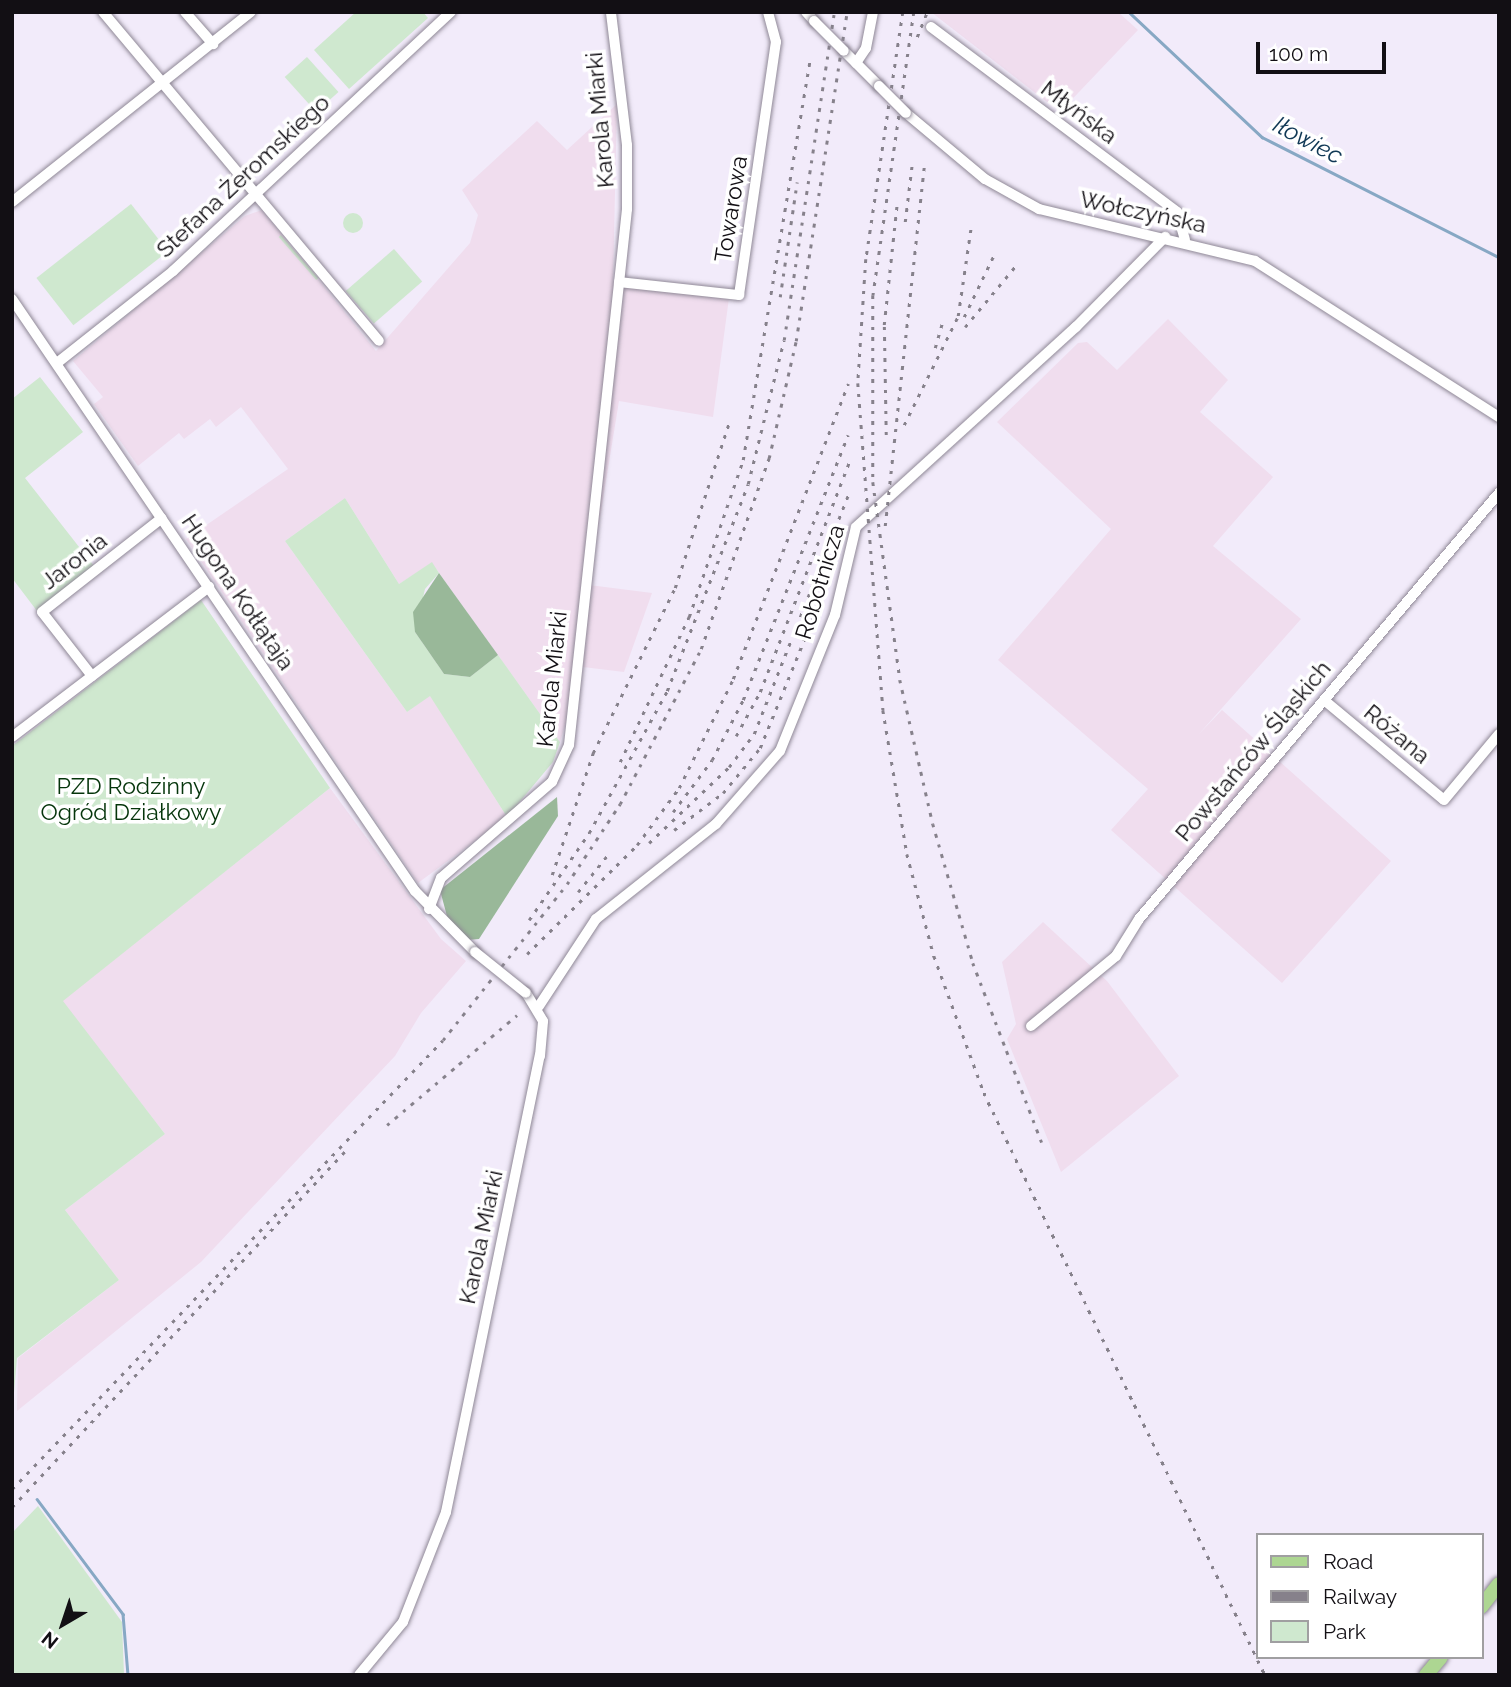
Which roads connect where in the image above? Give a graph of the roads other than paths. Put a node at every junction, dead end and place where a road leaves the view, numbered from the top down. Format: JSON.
{"nodes":[{"id":1,"x":103,"y":12,"type":"edge"},
{"id":2,"x":185,"y":12,"type":"edge"},
{"id":3,"x":251,"y":12,"type":"edge"},
{"id":4,"x":611,"y":12,"type":"edge"},
{"id":5,"x":768,"y":12,"type":"edge"},
{"id":6,"x":873,"y":12,"type":"edge"},
{"id":7,"x":447,"y":14,"type":"edge"},
{"id":8,"x":810,"y":17,"type":"edge"},
{"id":9,"x":932,"y":27,"type":"dead end"},
{"id":10,"x":212,"y":44,"type":"junction"},
{"id":11,"x":856,"y":62,"type":"junction"},
{"id":12,"x":163,"y":85,"type":"junction"},
{"id":13,"x":256,"y":195,"type":"junction"},
{"id":14,"x":12,"y":202,"type":"edge"},
{"id":15,"x":1165,"y":237,"type":"junction"},
{"id":16,"x":1185,"y":240,"type":"junction"},
{"id":17,"x":619,"y":282,"type":"junction"},
{"id":18,"x":12,"y":299,"type":"edge"},
{"id":19,"x":379,"y":341,"type":"dead end"},
{"id":20,"x":57,"y":363,"type":"junction"},
{"id":21,"x":1499,"y":417,"type":"edge"},
{"id":22,"x":1499,"y":493,"type":"edge"},
{"id":23,"x":162,"y":518,"type":"junction"},
{"id":24,"x":209,"y":587,"type":"junction"},
{"id":25,"x":92,"y":676,"type":"junction"},
{"id":26,"x":1324,"y":700,"type":"junction"},
{"id":27,"x":1499,"y":734,"type":"edge"},
{"id":28,"x":12,"y":737,"type":"edge"},
{"id":29,"x":429,"y":909,"type":"junction"},
{"id":30,"x":539,"y":1006,"type":"junction"},
{"id":31,"x":1031,"y":1026,"type":"dead end"},
{"id":32,"x":1499,"y":1584,"type":"edge"},
{"id":33,"x":1483,"y":1604,"type":"edge"},
{"id":34,"x":1439,"y":1659,"type":"edge"},
{"id":35,"x":359,"y":1675,"type":"edge"},
{"id":36,"x":1426,"y":1675,"type":"edge"}],
"edges":[{"from":1,"to":12,"type":"street"},
{"from":2,"to":10,"type":"street"},
{"from":3,"to":10,"type":"street"},
{"from":4,"to":17,"type":"street","name":"Karola Miarki"},
{"from":5,"to":17,"type":"street","name":"Towarowa"},
{"from":6,"to":11,"type":"street"},
{"from":7,"to":13,"type":"street","name":"Stefana Żeromskiego"},
{"from":8,"to":11,"type":"street","name":"Wołczyńska","bridge":true},
{"from":9,"to":16,"type":"street","name":"Młyńska"},
{"from":10,"to":12,"type":"street"},
{"from":11,"to":15,"type":"street","name":"Wołczyńska","bridge":true},
{"from":12,"to":13,"type":"street"},
{"from":12,"to":14,"type":"street"},
{"from":13,"to":19,"type":"street"},
{"from":13,"to":20,"type":"street","name":"Stefana Żeromskiego"},
{"from":15,"to":16,"type":"street","name":"Wołczyńska"},
{"from":15,"to":30,"type":"street","name":"Robotnicza"},
{"from":16,"to":21,"type":"street","name":"Wołczyńska"},
{"from":17,"to":29,"type":"street","name":"Karola Miarki"},
{"from":18,"to":20,"type":"street","name":"Hugona Kołłątaja"},
{"from":20,"to":23,"type":"street","name":"Hugona Kołłątaja"},
{"from":22,"to":26,"type":"street","name":"Powstańców Śląskich"},
{"from":23,"to":24,"type":"street","name":"Hugona Kołłątaja"},
{"from":23,"to":25,"type":"street","name":"Jaronia"},
{"from":24,"to":25,"type":"street"},
{"from":24,"to":29,"type":"street","name":"Hugona Kołłątaja"},
{"from":25,"to":28,"type":"street"},
{"from":26,"to":27,"type":"street","name":"Różana"},
{"from":26,"to":31,"type":"street","name":"Powstańców Śląskich"},
{"from":29,"to":30,"type":"street","bridge":true},
{"from":30,"to":35,"type":"street","name":"Karola Miarki"},
{"from":32,"to":33,"type":"main road"},
{"from":34,"to":36,"type":"main road"}]}
